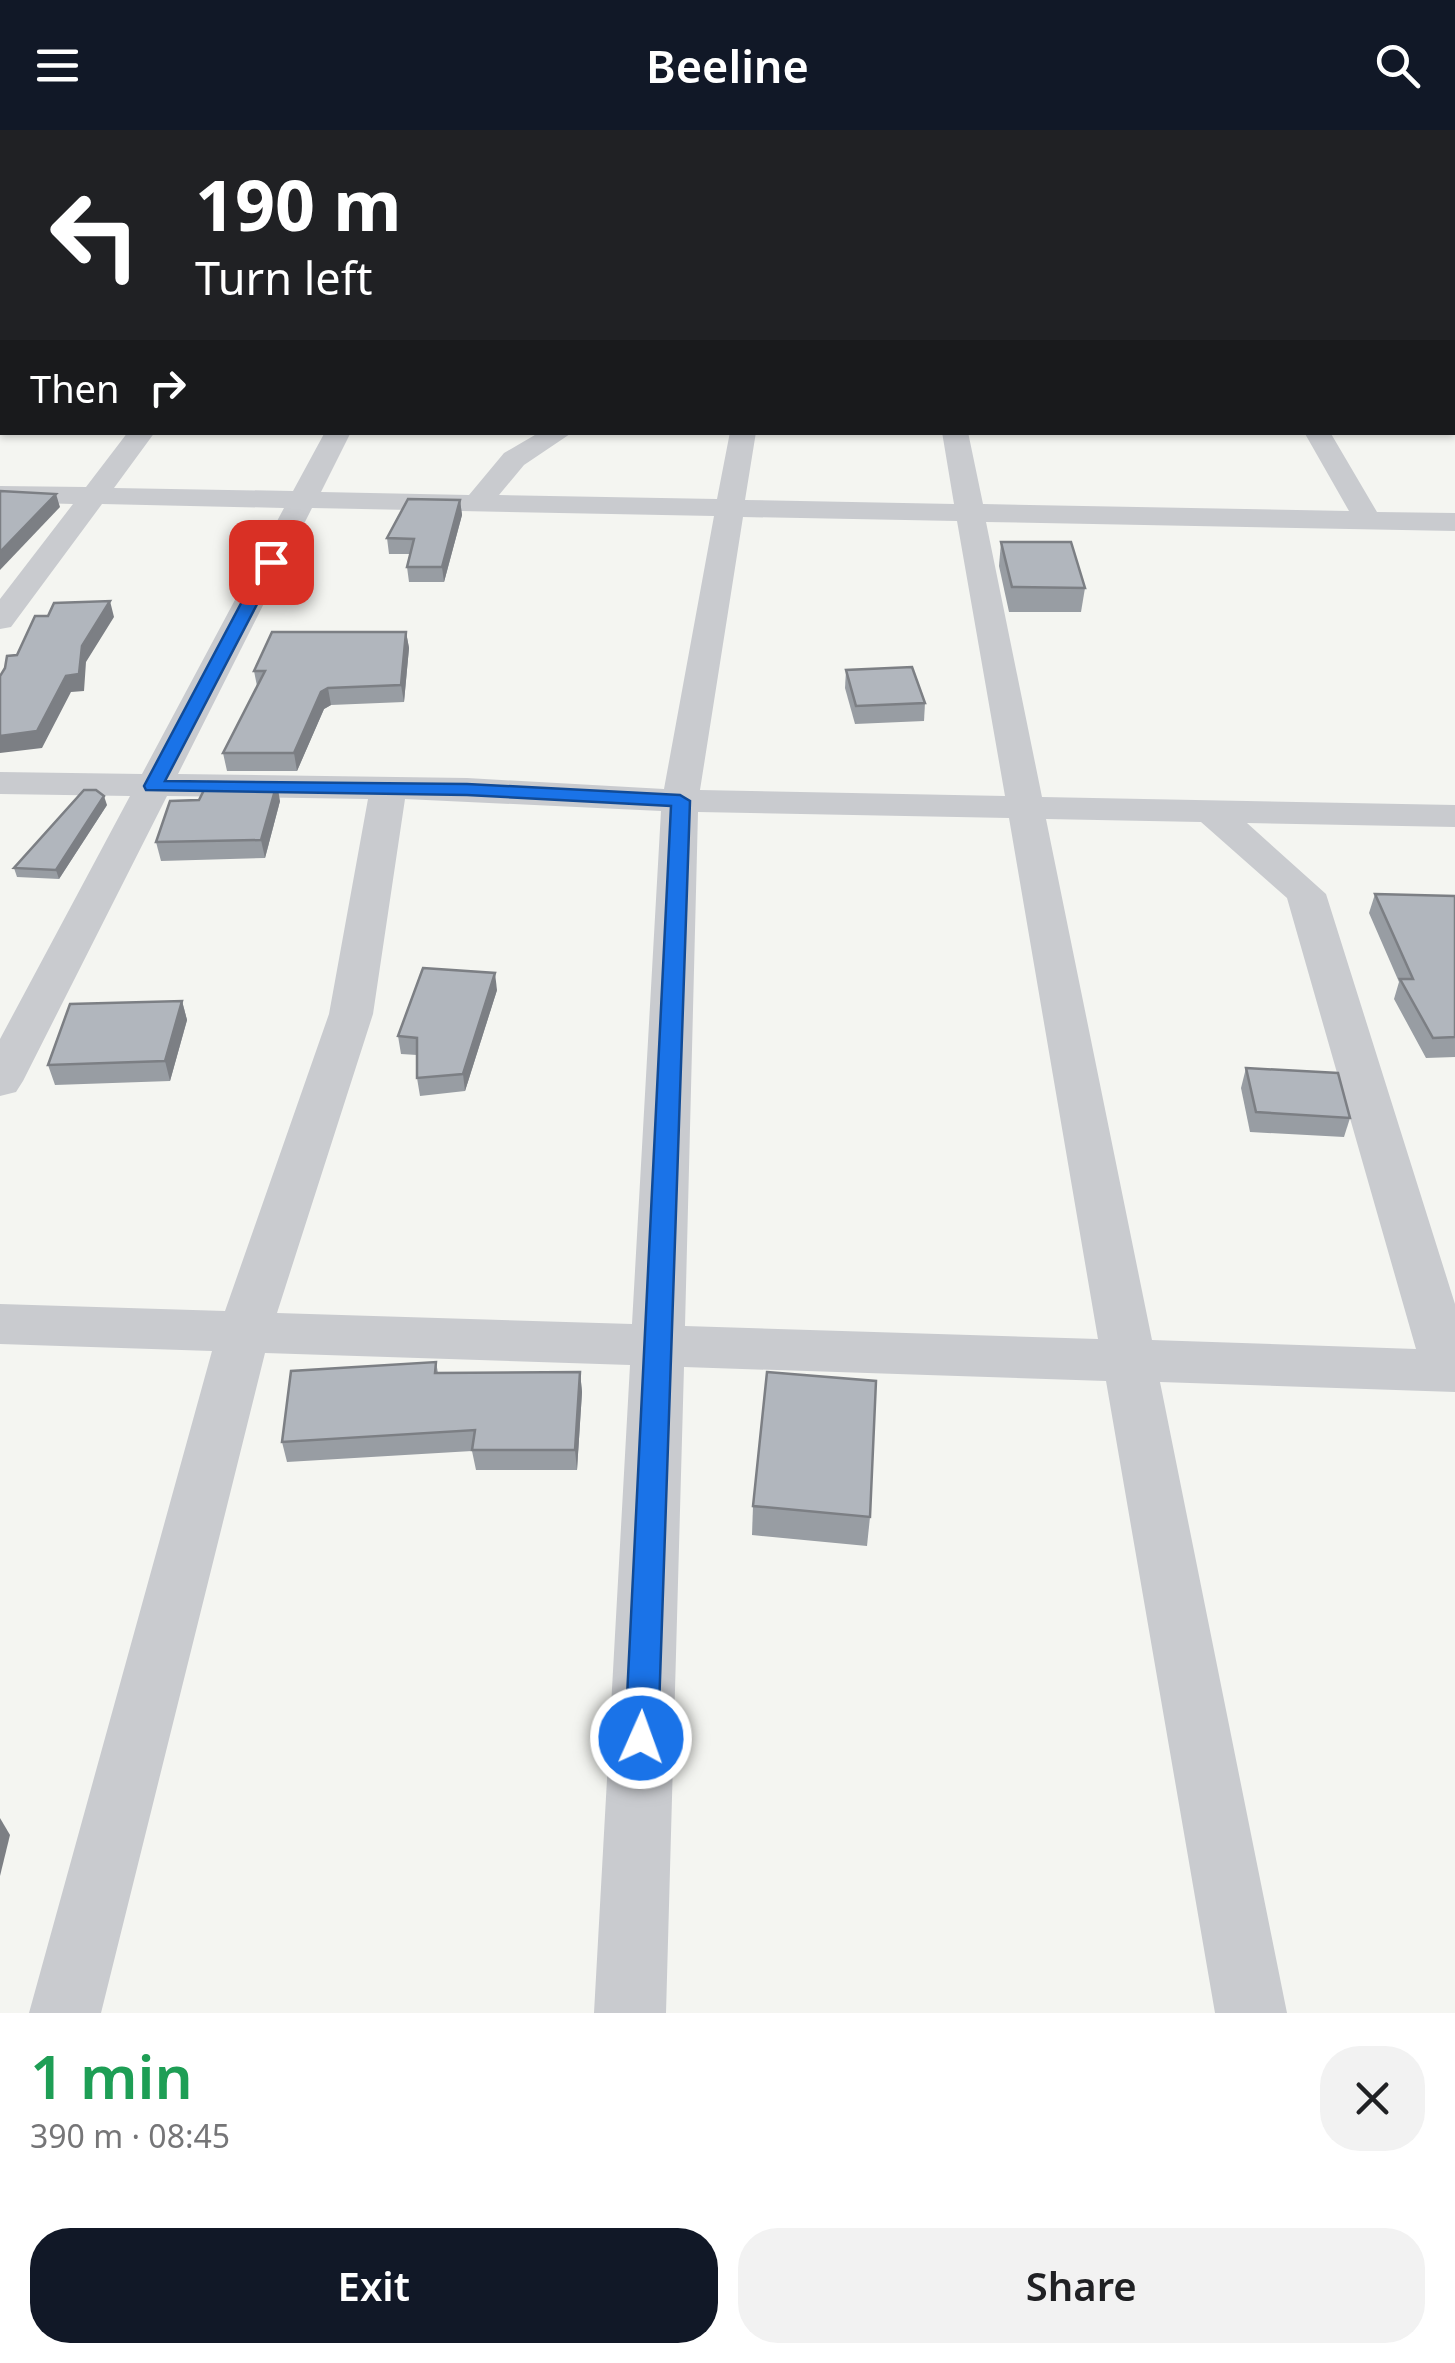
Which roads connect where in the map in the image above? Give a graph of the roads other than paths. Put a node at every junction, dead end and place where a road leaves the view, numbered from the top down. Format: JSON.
{"nodes":[{"id":1,"x":140,"y":435,"type":"edge"},
{"id":2,"x":336,"y":435,"type":"edge"},
{"id":3,"x":555,"y":435,"type":"edge"},
{"id":4,"x":743,"y":435,"type":"edge"},
{"id":5,"x":956,"y":435,"type":"edge"},
{"id":6,"x":1319,"y":435,"type":"edge"},
{"id":7,"x":0,"y":494,"type":"edge"},
{"id":8,"x":92,"y":494,"type":"junction"},
{"id":9,"x":304,"y":498,"type":"junction"},
{"id":10,"x":478,"y":502,"type":"junction"},
{"id":11,"x":730,"y":508,"type":"junction"},
{"id":12,"x":970,"y":513,"type":"junction"},
{"id":13,"x":1369,"y":522,"type":"junction"},
{"id":14,"x":1455,"y":522,"type":"edge"},
{"id":15,"x":0,"y":620,"type":"edge"},
{"id":16,"x":0,"y":783,"type":"edge"},
{"id":17,"x":153,"y":786,"type":"junction"},
{"id":18,"x":388,"y":788,"type":"junction"},
{"id":19,"x":680,"y":801,"type":"junction"},
{"id":20,"x":1025,"y":808,"type":"junction"},
{"id":21,"x":1210,"y":811,"type":"junction"},
{"id":22,"x":1455,"y":816,"type":"edge"},
{"id":23,"x":0,"y":1081,"type":"edge"},
{"id":24,"x":0,"y":1324,"type":"edge"},
{"id":25,"x":244,"y":1332,"type":"junction"},
{"id":26,"x":658,"y":1346,"type":"junction"},
{"id":27,"x":1129,"y":1362,"type":"junction"},
{"id":28,"x":1452,"y":1371,"type":"edge"},
{"id":29,"x":65,"y":2013,"type":"edge"},
{"id":30,"x":630,"y":2013,"type":"edge"},
{"id":31,"x":1250,"y":2013,"type":"edge"}],
"edges":[{"from":1,"to":8,"type":"street"},
{"from":2,"to":9,"type":"street"},
{"from":3,"to":10,"type":"street"},
{"from":4,"to":11,"type":"street"},
{"from":5,"to":12,"type":"street"},
{"from":6,"to":13,"type":"street"},
{"from":7,"to":8,"type":"street"},
{"from":8,"to":9,"type":"street"},
{"from":8,"to":15,"type":"street"},
{"from":9,"to":10,"type":"street"},
{"from":9,"to":17,"type":"street"},
{"from":10,"to":11,"type":"street"},
{"from":11,"to":12,"type":"street"},
{"from":11,"to":19,"type":"street"},
{"from":12,"to":13,"type":"street"},
{"from":12,"to":20,"type":"street"},
{"from":13,"to":14,"type":"street"},
{"from":16,"to":17,"type":"street"},
{"from":17,"to":18,"type":"street"},
{"from":17,"to":23,"type":"street"},
{"from":18,"to":19,"type":"street"},
{"from":18,"to":25,"type":"street"},
{"from":19,"to":20,"type":"street"},
{"from":19,"to":26,"type":"street"},
{"from":20,"to":21,"type":"street"},
{"from":20,"to":27,"type":"street"},
{"from":21,"to":22,"type":"street"},
{"from":21,"to":28,"type":"street"},
{"from":24,"to":25,"type":"street"},
{"from":25,"to":26,"type":"street"},
{"from":25,"to":29,"type":"street"},
{"from":26,"to":27,"type":"street"},
{"from":26,"to":30,"type":"street"},
{"from":27,"to":28,"type":"street"},
{"from":27,"to":31,"type":"street"}]}
